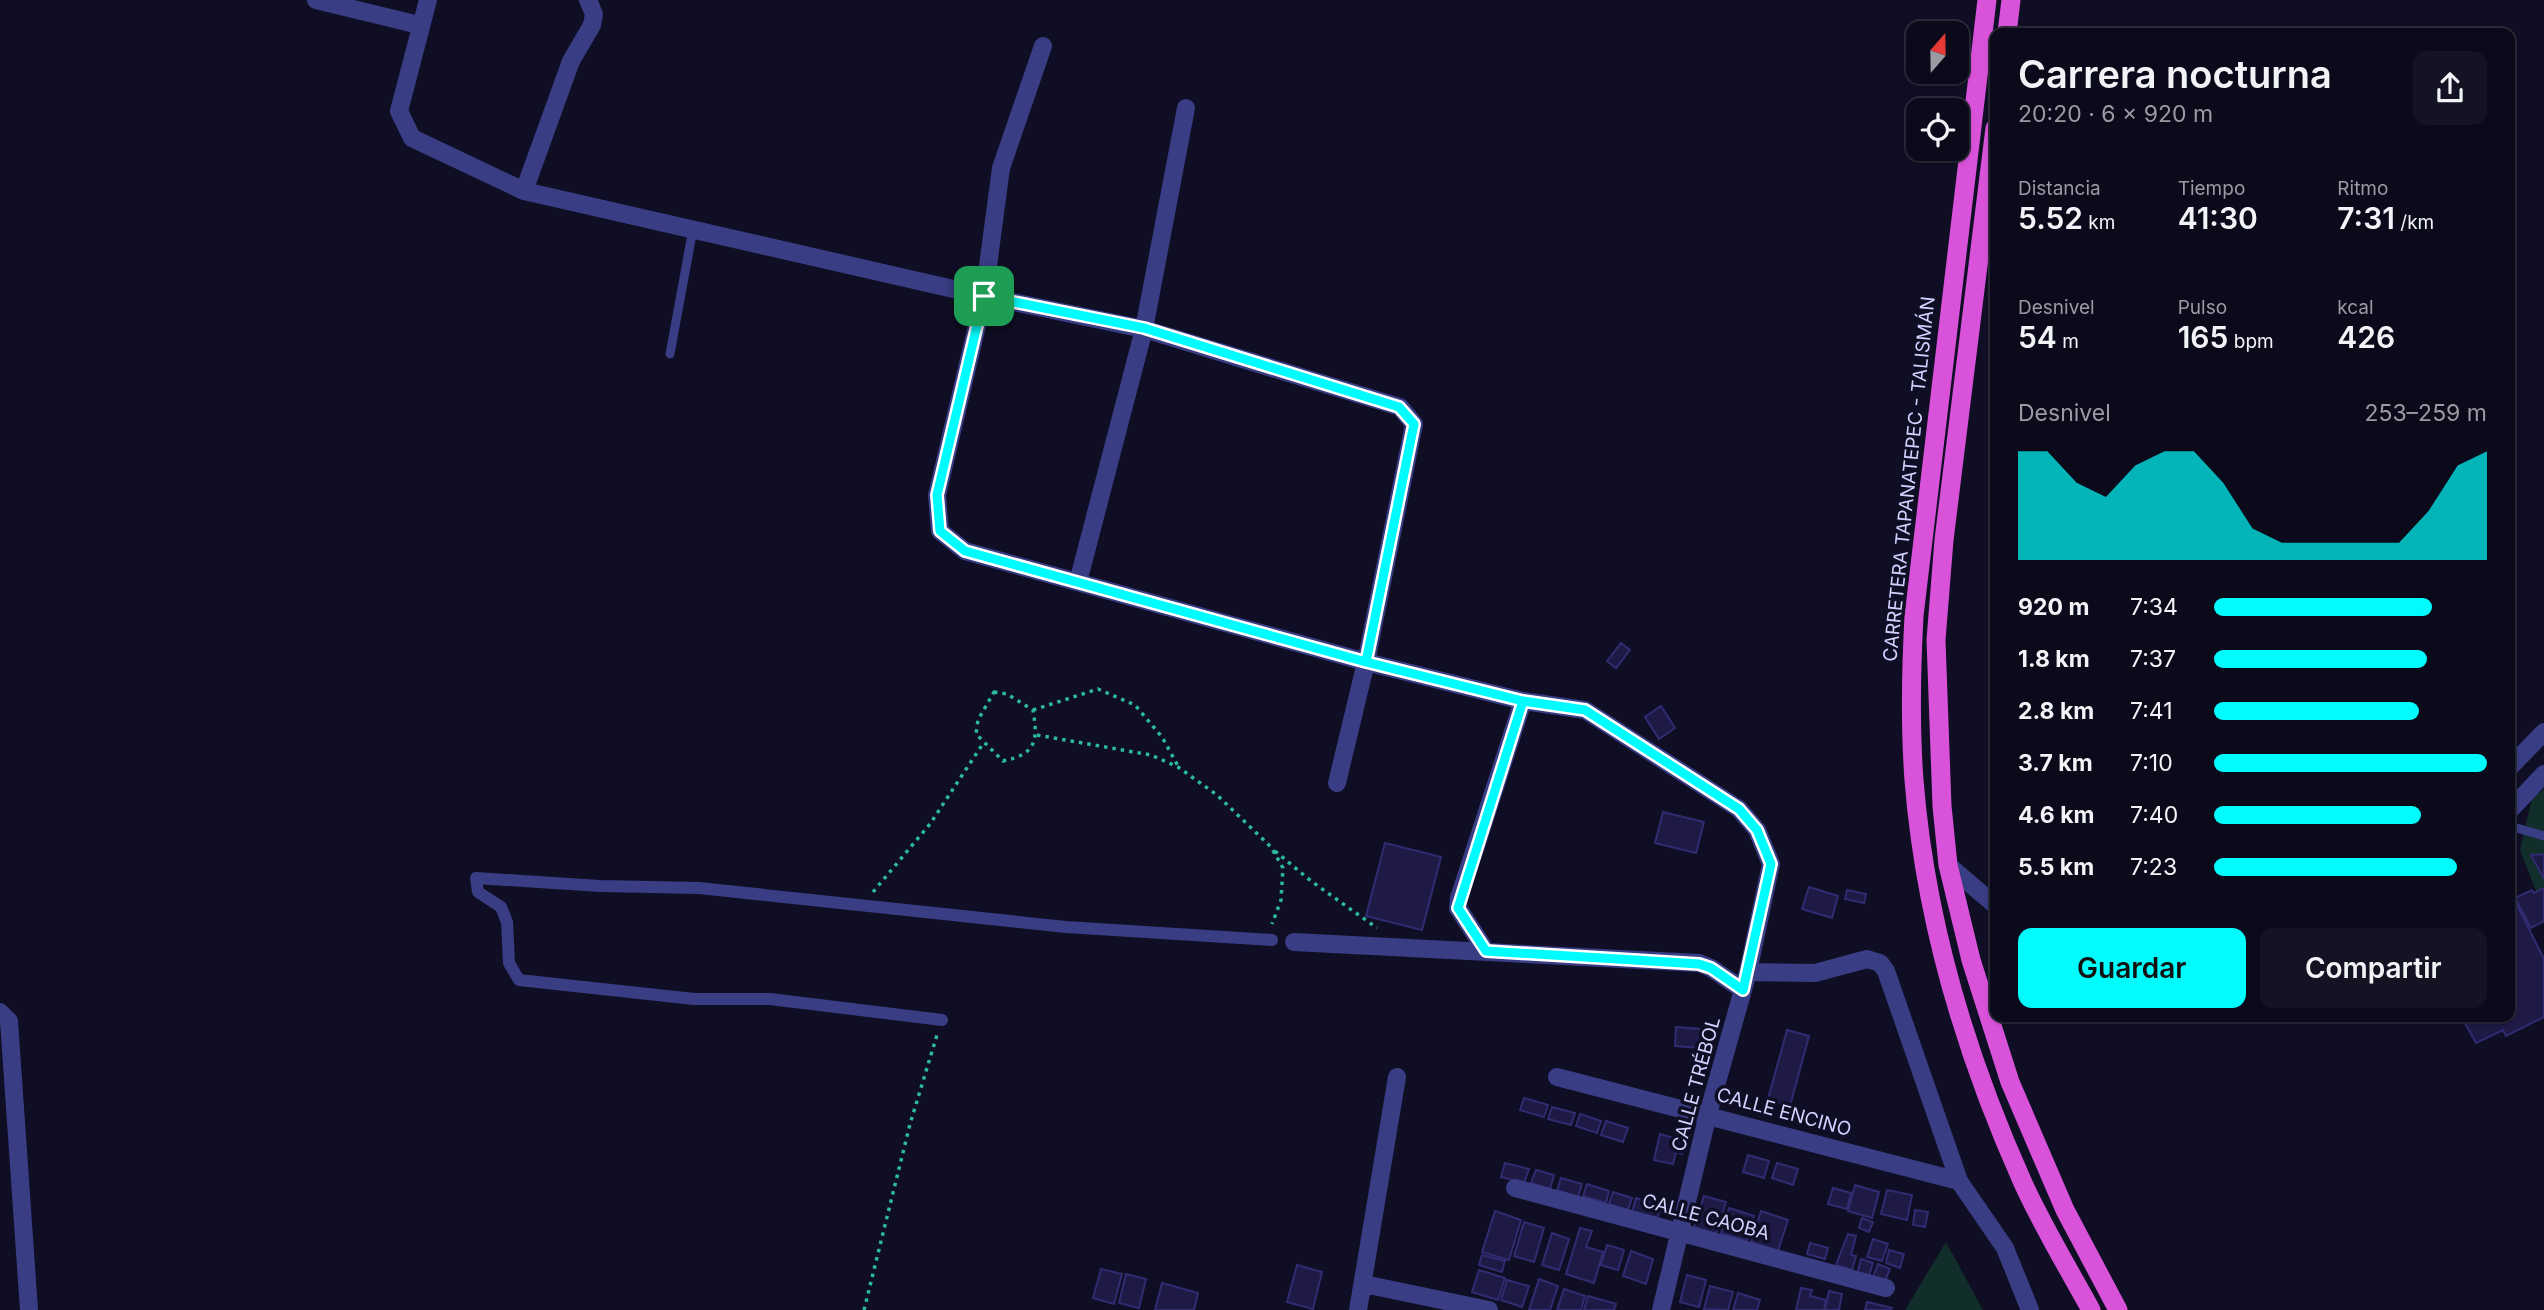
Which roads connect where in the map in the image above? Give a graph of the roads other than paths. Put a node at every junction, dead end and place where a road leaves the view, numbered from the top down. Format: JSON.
{"nodes":[{"id":1,"x":316,"y":0,"type":"edge"},
{"id":2,"x":428,"y":0,"type":"edge"},
{"id":3,"x":588,"y":0,"type":"edge"},
{"id":4,"x":1987,"y":0,"type":"edge"},
{"id":5,"x":2011,"y":0,"type":"edge"},
{"id":6,"x":419,"y":25,"type":"junction"},
{"id":7,"x":2008,"y":28,"type":"edge"},
{"id":8,"x":1043,"y":47,"type":"dead end"},
{"id":9,"x":1186,"y":108,"type":"dead end"},
{"id":10,"x":1990,"y":168,"type":"edge"},
{"id":11,"x":524,"y":191,"type":"junction"},
{"id":12,"x":694,"y":229,"type":"junction"},
{"id":13,"x":984,"y":296,"type":"junction"},
{"id":14,"x":1144,"y":328,"type":"junction"},
{"id":15,"x":670,"y":354,"type":"dead end"},
{"id":16,"x":1078,"y":582,"type":"junction"},
{"id":17,"x":1366,"y":662,"type":"junction"},
{"id":18,"x":1523,"y":701,"type":"junction"},
{"id":19,"x":2544,"y":732,"type":"edge"},
{"id":20,"x":2515,"y":762,"type":"edge"},
{"id":21,"x":2544,"y":774,"type":"edge"},
{"id":22,"x":1337,"y":783,"type":"dead end"},
{"id":23,"x":2515,"y":805,"type":"edge"},
{"id":24,"x":2515,"y":827,"type":"edge"},
{"id":25,"x":2544,"y":836,"type":"edge"},
{"id":26,"x":1948,"y":865,"type":"junction"},
{"id":27,"x":1990,"y":901,"type":"edge"},
{"id":28,"x":1272,"y":940,"type":"dead end"},
{"id":29,"x":1294,"y":942,"type":"road end"},
{"id":30,"x":1486,"y":951,"type":"junction"},
{"id":31,"x":1746,"y":981,"type":"junction"},
{"id":32,"x":1990,"y":1007,"type":"edge"},
{"id":33,"x":0,"y":1012,"type":"edge"},
{"id":34,"x":942,"y":1020,"type":"road end"},
{"id":35,"x":1997,"y":1024,"type":"edge"},
{"id":36,"x":1397,"y":1077,"type":"dead end"},
{"id":37,"x":1557,"y":1077,"type":"dead end"},
{"id":38,"x":1708,"y":1114,"type":"junction"},
{"id":39,"x":1959,"y":1181,"type":"junction"},
{"id":40,"x":1515,"y":1188,"type":"dead end"},
{"id":41,"x":1680,"y":1231,"type":"junction"},
{"id":42,"x":1364,"y":1284,"type":"junction"},
{"id":43,"x":1886,"y":1288,"type":"dead end"},
{"id":44,"x":29,"y":1310,"type":"edge"},
{"id":45,"x":1358,"y":1310,"type":"edge"},
{"id":46,"x":1489,"y":1310,"type":"edge"},
{"id":47,"x":1661,"y":1310,"type":"edge"},
{"id":48,"x":2030,"y":1310,"type":"edge"},
{"id":49,"x":2091,"y":1310,"type":"edge"},
{"id":50,"x":2118,"y":1310,"type":"edge"}],
"edges":[{"from":1,"to":6,"type":"street"},
{"from":2,"to":6,"type":"street"},
{"from":3,"to":11,"type":"street"},
{"from":4,"to":49,"type":"highway","name":"CARRETERA TAPANATEPEC - TALISMÁN"},
{"from":5,"to":7,"type":"highway"},
{"from":6,"to":11,"type":"street"},
{"from":8,"to":13,"type":"street"},
{"from":9,"to":14,"type":"street"},
{"from":10,"to":26,"type":"highway"},
{"from":11,"to":12,"type":"street"},
{"from":12,"to":13,"type":"street"},
{"from":12,"to":15,"type":"lane"},
{"from":13,"to":14,"type":"street"},
{"from":13,"to":16,"type":"street"},
{"from":14,"to":16,"type":"street"},
{"from":14,"to":17,"type":"street"},
{"from":16,"to":17,"type":"street"},
{"from":17,"to":18,"type":"street"},
{"from":17,"to":22,"type":"street"},
{"from":18,"to":30,"type":"street"},
{"from":18,"to":31,"type":"street","name":"CALLE TRÉBOL"},
{"from":19,"to":20,"type":"street"},
{"from":21,"to":23,"type":"street"},
{"from":24,"to":25,"type":"lane"},
{"from":26,"to":27,"type":"street"},
{"from":26,"to":32,"type":"highway"},
{"from":28,"to":34,"type":"street"},
{"from":29,"to":30,"type":"street"},
{"from":30,"to":31,"type":"street"},
{"from":31,"to":38,"type":"street","name":"CALLE TRÉBOL"},
{"from":31,"to":39,"type":"street"},
{"from":33,"to":44,"type":"street"},
{"from":35,"to":50,"type":"highway"},
{"from":36,"to":42,"type":"street"},
{"from":37,"to":38,"type":"street","name":"CALLE ENCINO"},
{"from":38,"to":39,"type":"street","name":"CALLE ENCINO"},
{"from":38,"to":41,"type":"street","name":"CALLE TRÉBOL"},
{"from":39,"to":48,"type":"street"},
{"from":40,"to":41,"type":"street","name":"CALLE CAOBA"},
{"from":41,"to":43,"type":"street","name":"CALLE CAOBA"},
{"from":41,"to":47,"type":"street","name":"CALLE TRÉBOL"},
{"from":42,"to":45,"type":"street"},
{"from":42,"to":46,"type":"street"}]}
